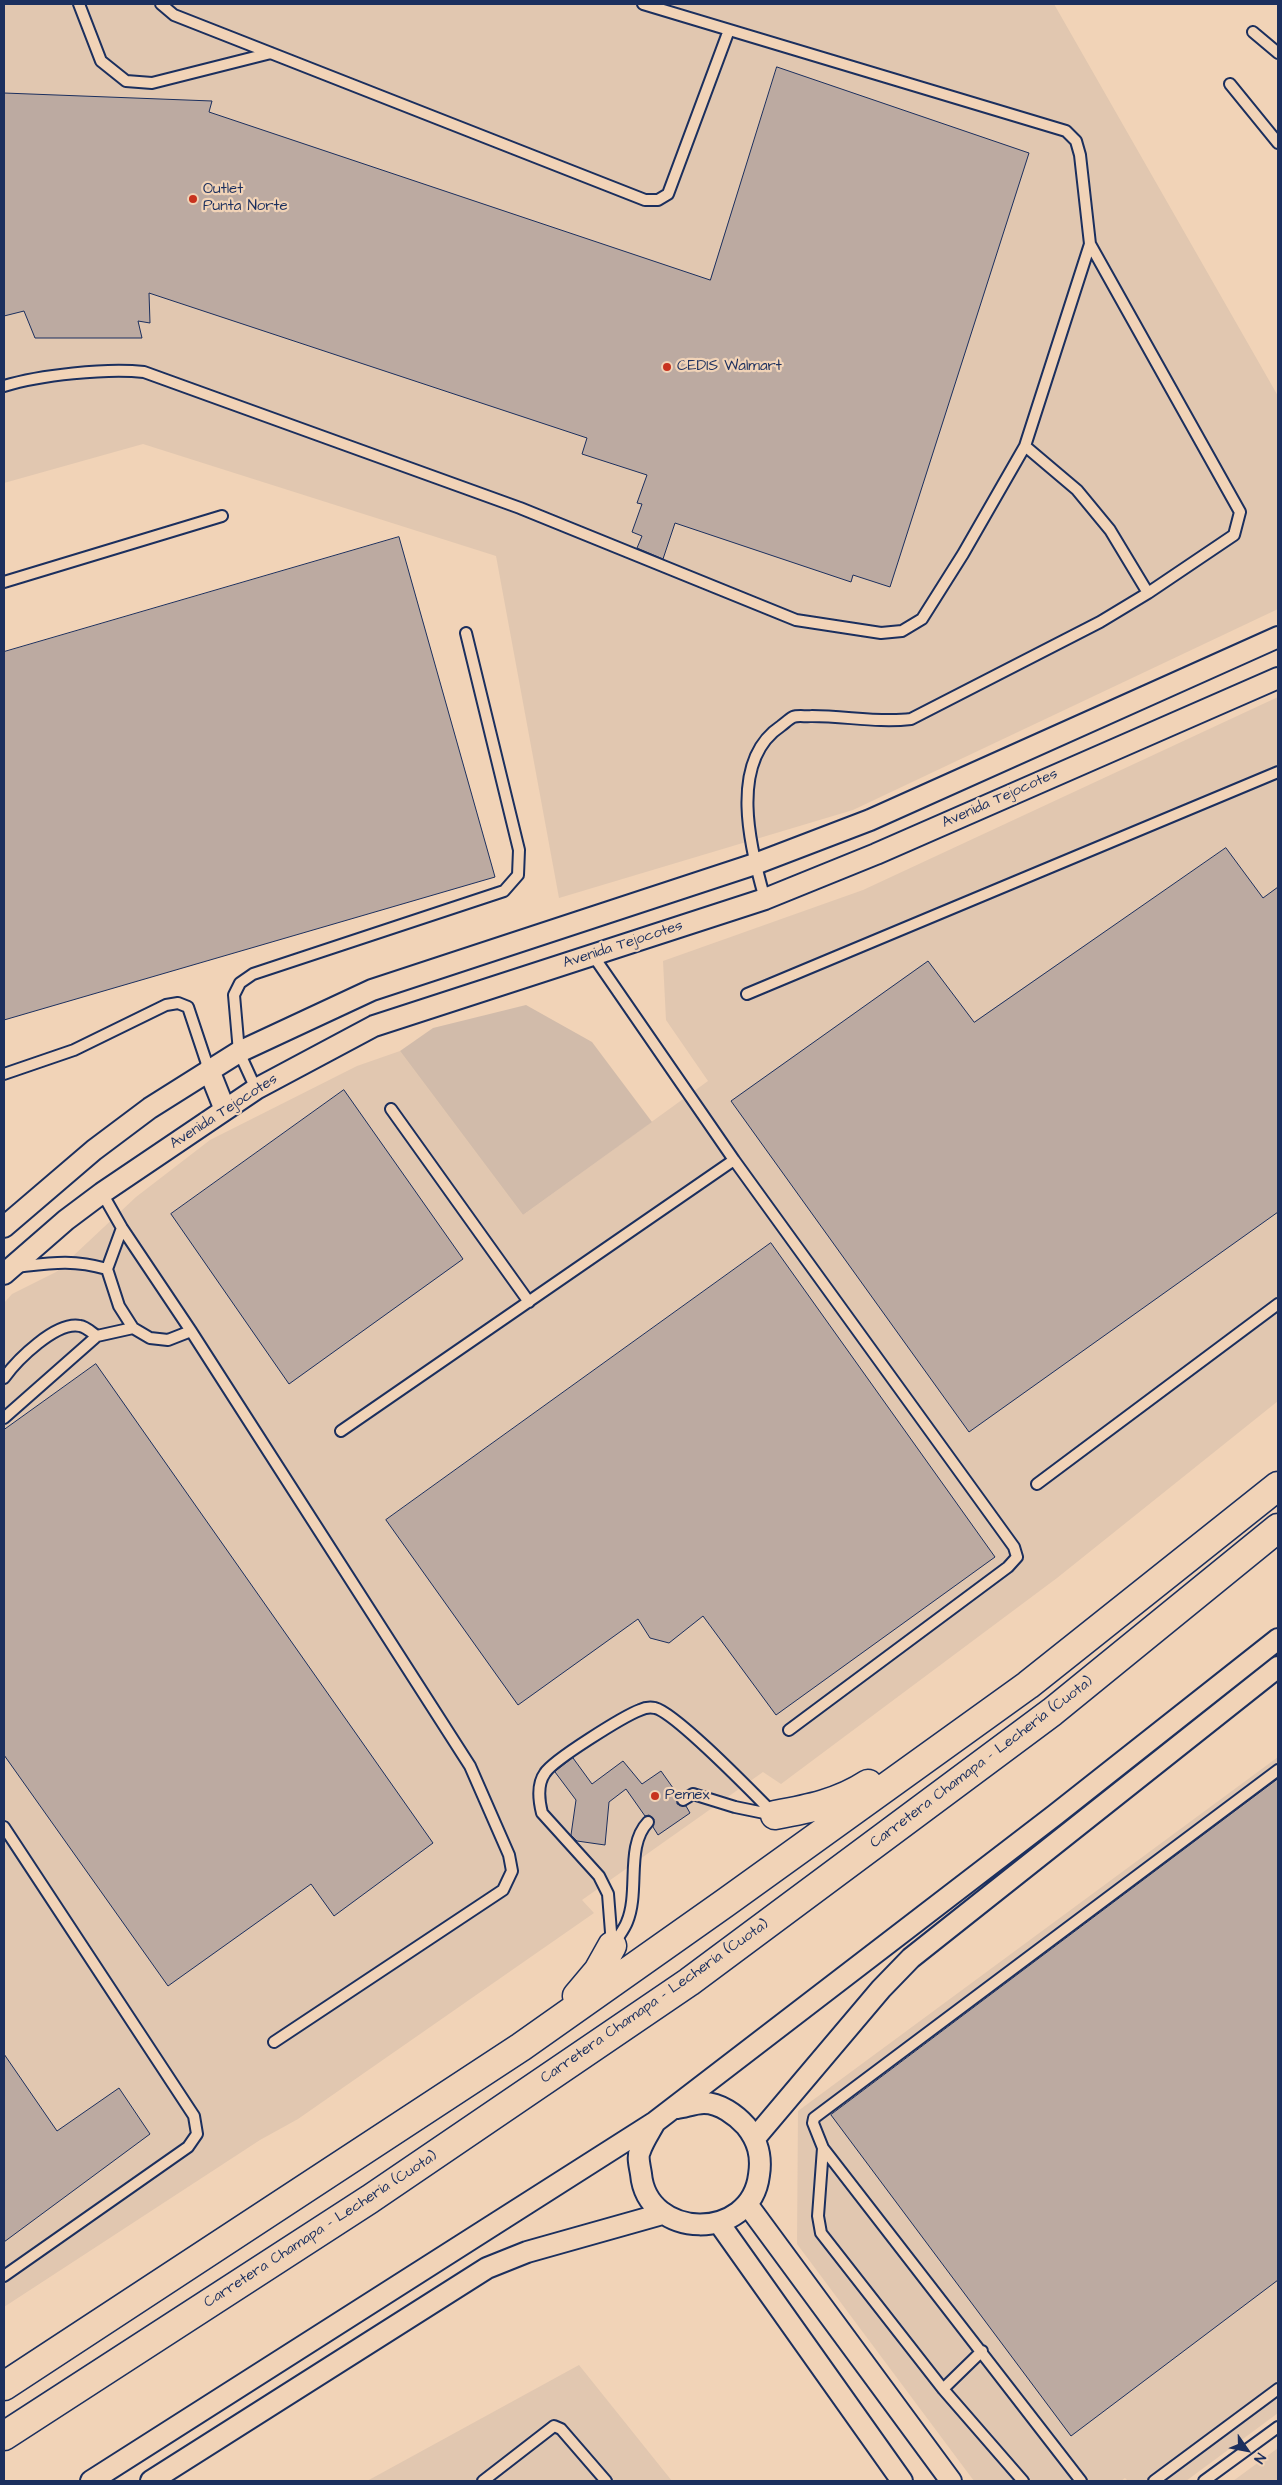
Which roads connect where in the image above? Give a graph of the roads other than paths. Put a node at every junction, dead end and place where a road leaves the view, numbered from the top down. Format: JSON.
{"nodes":[{"id":1,"x":79,"y":4,"type":"edge"},
{"id":2,"x":161,"y":4,"type":"edge"},
{"id":3,"x":643,"y":4,"type":"edge"},
{"id":4,"x":729,"y":30,"type":"junction"},
{"id":5,"x":1253,"y":32,"type":"dead end"},
{"id":6,"x":271,"y":53,"type":"junction"},
{"id":7,"x":1278,"y":53,"type":"edge"},
{"id":8,"x":1230,"y":84,"type":"dead end"},
{"id":9,"x":1278,"y":144,"type":"edge"},
{"id":10,"x":1090,"y":244,"type":"junction"},
{"id":11,"x":4,"y":386,"type":"edge"},
{"id":12,"x":1025,"y":446,"type":"junction"},
{"id":13,"x":222,"y":516,"type":"dead end"},
{"id":14,"x":4,"y":582,"type":"edge"},
{"id":15,"x":1148,"y":593,"type":"junction"},
{"id":16,"x":466,"y":633,"type":"dead end"},
{"id":17,"x":1278,"y":636,"type":"edge"},
{"id":18,"x":1278,"y":678,"type":"edge"},
{"id":19,"x":1278,"y":772,"type":"edge"},
{"id":20,"x":755,"y":864,"type":"junction"},
{"id":21,"x":765,"y":899,"type":"junction"},
{"id":22,"x":592,"y":954,"type":"junction"},
{"id":23,"x":747,"y":994,"type":"dead end"},
{"id":24,"x":239,"y":1052,"type":"junction"},
{"id":25,"x":209,"y":1070,"type":"junction"},
{"id":26,"x":4,"y":1074,"type":"edge"},
{"id":27,"x":256,"y":1089,"type":"junction"},
{"id":28,"x":391,"y":1108,"type":"dead end"},
{"id":29,"x":225,"y":1110,"type":"junction"},
{"id":30,"x":734,"y":1160,"type":"junction"},
{"id":31,"x":102,"y":1193,"type":"junction"},
{"id":32,"x":4,"y":1227,"type":"edge"},
{"id":33,"x":122,"y":1228,"type":"junction"},
{"id":34,"x":107,"y":1269,"type":"junction"},
{"id":35,"x":7,"y":1271,"type":"edge"},
{"id":36,"x":529,"y":1302,"type":"junction"},
{"id":37,"x":1278,"y":1304,"type":"edge"},
{"id":38,"x":133,"y":1328,"type":"junction"},
{"id":39,"x":191,"y":1331,"type":"junction"},
{"id":40,"x":97,"y":1336,"type":"junction"},
{"id":41,"x":4,"y":1378,"type":"edge"},
{"id":42,"x":4,"y":1418,"type":"edge"},
{"id":43,"x":341,"y":1431,"type":"dead end"},
{"id":44,"x":1037,"y":1484,"type":"dead end"},
{"id":45,"x":1278,"y":1486,"type":"edge"},
{"id":46,"x":1278,"y":1528,"type":"edge"},
{"id":47,"x":1278,"y":1639,"type":"edge"},
{"id":48,"x":1278,"y":1667,"type":"edge"},
{"id":49,"x":1028,"y":1685,"type":"junction"},
{"id":50,"x":789,"y":1730,"type":"dead end"},
{"id":51,"x":1278,"y":1770,"type":"edge"},
{"id":52,"x":683,"y":1800,"type":"dead end"},
{"id":53,"x":775,"y":1815,"type":"junction"},
{"id":54,"x":648,"y":1822,"type":"dead end"},
{"id":55,"x":4,"y":1826,"type":"edge"},
{"id":56,"x":612,"y":1946,"type":"junction"},
{"id":57,"x":274,"y":2042,"type":"dead end"},
{"id":58,"x":521,"y":2047,"type":"junction"},
{"id":59,"x":673,"y":2109,"type":"junction"},
{"id":60,"x":655,"y":2122,"type":"junction"},
{"id":61,"x":755,"y":2138,"type":"junction"},
{"id":62,"x":823,"y":2148,"type":"junction"},
{"id":63,"x":747,"y":2204,"type":"junction"},
{"id":64,"x":662,"y":2214,"type":"junction"},
{"id":65,"x":719,"y":2223,"type":"junction"},
{"id":66,"x":4,"y":2276,"type":"edge"},
{"id":67,"x":982,"y":2351,"type":"junction"},
{"id":68,"x":4,"y":2386,"type":"edge"},
{"id":69,"x":943,"y":2389,"type":"junction"},
{"id":70,"x":1278,"y":2389,"type":"edge"},
{"id":71,"x":1278,"y":2427,"type":"edge"},
{"id":72,"x":4,"y":2436,"type":"edge"},
{"id":73,"x":91,"y":2481,"type":"edge"},
{"id":74,"x":150,"y":2481,"type":"edge"},
{"id":75,"x":483,"y":2481,"type":"edge"},
{"id":76,"x":606,"y":2481,"type":"edge"},
{"id":77,"x":902,"y":2481,"type":"edge"},
{"id":78,"x":951,"y":2481,"type":"edge"},
{"id":79,"x":1023,"y":2481,"type":"edge"},
{"id":80,"x":1081,"y":2481,"type":"edge"},
{"id":81,"x":1154,"y":2481,"type":"edge"},
{"id":82,"x":1204,"y":2481,"type":"edge"}],
"edges":[{"from":1,"to":6,"type":"lane"},
{"from":2,"to":6,"type":"lane"},
{"from":3,"to":4,"type":"lane"},
{"from":4,"to":6,"type":"lane"},
{"from":4,"to":10,"type":"lane"},
{"from":5,"to":7,"type":"lane"},
{"from":8,"to":9,"type":"lane"},
{"from":10,"to":12,"type":"lane"},
{"from":10,"to":15,"type":"lane"},
{"from":11,"to":12,"type":"lane"},
{"from":12,"to":15,"type":"lane"},
{"from":13,"to":14,"type":"lane"},
{"from":15,"to":20,"type":"lane"},
{"from":16,"to":24,"type":"lane"},
{"from":17,"to":20,"type":"street"},
{"from":18,"to":21,"type":"street","name":"Avenida Tejocotes"},
{"from":19,"to":23,"type":"lane"},
{"from":20,"to":21,"type":"lane"},
{"from":20,"to":24,"type":"street"},
{"from":21,"to":22,"type":"street","name":"Avenida Tejocotes"},
{"from":22,"to":27,"type":"street","name":"Avenida Tejocotes"},
{"from":22,"to":30,"type":"lane"},
{"from":24,"to":25,"type":"street"},
{"from":24,"to":27,"type":"lane"},
{"from":25,"to":26,"type":"lane"},
{"from":25,"to":29,"type":"street"},
{"from":25,"to":32,"type":"street"},
{"from":27,"to":29,"type":"street","name":"Avenida Tejocotes"},
{"from":28,"to":36,"type":"lane"},
{"from":29,"to":31,"type":"street","name":"Avenida Tejocotes"},
{"from":30,"to":36,"type":"lane"},
{"from":30,"to":50,"type":"lane"},
{"from":31,"to":33,"type":"lane"},
{"from":31,"to":35,"type":"street","name":"Avenida Tejocotes"},
{"from":33,"to":34,"type":"lane"},
{"from":33,"to":39,"type":"lane"},
{"from":34,"to":35,"type":"lane"},
{"from":34,"to":38,"type":"lane"},
{"from":36,"to":43,"type":"lane"},
{"from":37,"to":44,"type":"lane"},
{"from":38,"to":39,"type":"lane"},
{"from":38,"to":40,"type":"lane"},
{"from":39,"to":57,"type":"lane"},
{"from":40,"to":41,"type":"lane"},
{"from":40,"to":42,"type":"lane"},
{"from":45,"to":49,"type":"highway"},
{"from":46,"to":72,"type":"highway","name":"Carretera Chamapa - Lechería (Cuota)"},
{"from":47,"to":59,"type":"street"},
{"from":48,"to":61,"type":"street"},
{"from":49,"to":53,"type":"highway"},
{"from":49,"to":58,"type":"highway"},
{"from":51,"to":62,"type":"lane"},
{"from":52,"to":53,"type":"lane"},
{"from":53,"to":56,"type":"lane"},
{"from":54,"to":56,"type":"lane"},
{"from":55,"to":66,"type":"lane"},
{"from":56,"to":58,"type":"highway"},
{"from":58,"to":68,"type":"highway"},
{"from":59,"to":60,"type":"street"},
{"from":59,"to":61,"type":"street"},
{"from":60,"to":64,"type":"street"},
{"from":60,"to":73,"type":"street"},
{"from":61,"to":63,"type":"street"},
{"from":62,"to":67,"type":"lane"},
{"from":62,"to":69,"type":"lane"},
{"from":63,"to":65,"type":"street"},
{"from":63,"to":78,"type":"street"},
{"from":64,"to":65,"type":"street"},
{"from":64,"to":74,"type":"street"},
{"from":65,"to":77,"type":"street"},
{"from":67,"to":69,"type":"lane"},
{"from":67,"to":80,"type":"lane"},
{"from":69,"to":79,"type":"lane"},
{"from":70,"to":81,"type":"lane"},
{"from":71,"to":82,"type":"lane"},
{"from":75,"to":76,"type":"lane"}]}
